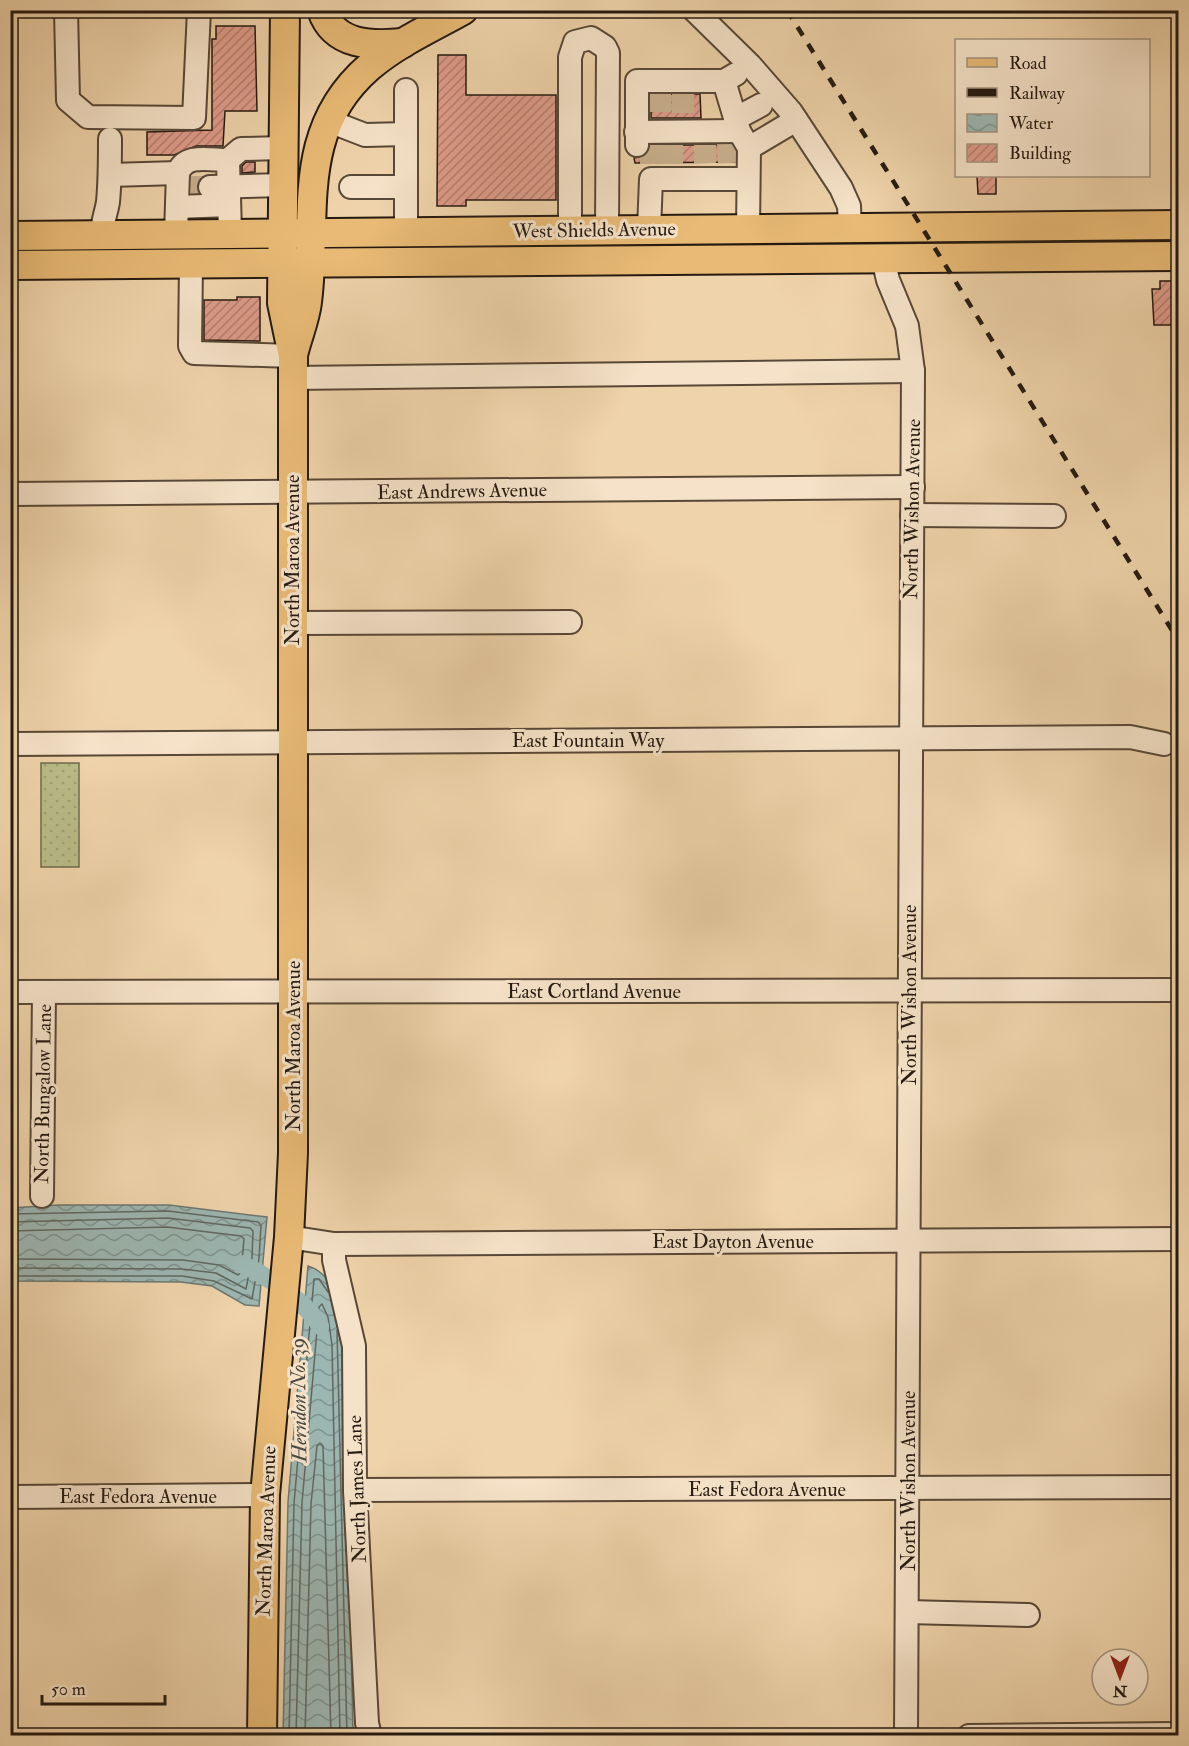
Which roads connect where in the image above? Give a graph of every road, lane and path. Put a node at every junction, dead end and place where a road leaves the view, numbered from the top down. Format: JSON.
{"nodes":[{"id":1,"x":66,"y":10,"type":"edge"},
{"id":2,"x":199,"y":10,"type":"edge"},
{"id":3,"x":285,"y":10,"type":"edge"},
{"id":4,"x":322,"y":10,"type":"edge"},
{"id":5,"x":463,"y":10,"type":"edge"},
{"id":6,"x":694,"y":10,"type":"edge"},
{"id":7,"x":403,"y":43,"type":"junction"},
{"id":8,"x":750,"y":65,"type":"junction"},
{"id":9,"x":724,"y":81,"type":"junction"},
{"id":10,"x":406,"y":90,"type":"dead end"},
{"id":11,"x":761,"y":105,"type":"dead end"},
{"id":12,"x":796,"y":120,"type":"junction"},
{"id":13,"x":329,"y":121,"type":"junction"},
{"id":14,"x":406,"y":134,"type":"junction"},
{"id":15,"x":110,"y":139,"type":"dead end"},
{"id":16,"x":270,"y":148,"type":"junction"},
{"id":17,"x":690,"y":150,"type":"junction"},
{"id":18,"x":228,"y":160,"type":"junction"},
{"id":19,"x":110,"y":175,"type":"junction"},
{"id":20,"x":270,"y":185,"type":"junction"},
{"id":21,"x":351,"y":187,"type":"dead end"},
{"id":22,"x":405,"y":187,"type":"junction"},
{"id":23,"x":196,"y":196,"type":"junction"},
{"id":24,"x":1179,"y":225,"type":"edge"},
{"id":25,"x":850,"y":228,"type":"junction"},
{"id":26,"x":748,"y":229,"type":"junction"},
{"id":27,"x":570,"y":230,"type":"junction"},
{"id":28,"x":607,"y":230,"type":"junction"},
{"id":29,"x":649,"y":230,"type":"junction"},
{"id":30,"x":310,"y":232,"type":"junction"},
{"id":31,"x":406,"y":232,"type":"junction"},
{"id":32,"x":230,"y":233,"type":"junction"},
{"id":33,"x":282,"y":233,"type":"junction"},
{"id":34,"x":102,"y":235,"type":"junction"},
{"id":35,"x":10,"y":236,"type":"edge"},
{"id":36,"x":1179,"y":256,"type":"edge"},
{"id":37,"x":883,"y":259,"type":"junction"},
{"id":38,"x":191,"y":264,"type":"junction"},
{"id":39,"x":296,"y":264,"type":"junction"},
{"id":40,"x":10,"y":266,"type":"edge"},
{"id":41,"x":292,"y":367,"type":"junction"},
{"id":42,"x":913,"y":371,"type":"junction"},
{"id":43,"x":913,"y":487,"type":"junction"},
{"id":44,"x":292,"y":493,"type":"junction"},
{"id":45,"x":10,"y":494,"type":"edge"},
{"id":46,"x":912,"y":515,"type":"junction"},
{"id":47,"x":1054,"y":516,"type":"dead end"},
{"id":48,"x":570,"y":622,"type":"dead end"},
{"id":49,"x":292,"y":623,"type":"junction"},
{"id":50,"x":909,"y":738,"type":"junction"},
{"id":51,"x":292,"y":742,"type":"junction"},
{"id":52,"x":10,"y":744,"type":"edge"},
{"id":53,"x":1164,"y":744,"type":"dead end"},
{"id":54,"x":909,"y":990,"type":"junction"},
{"id":55,"x":1179,"y":990,"type":"edge"},
{"id":56,"x":293,"y":991,"type":"junction"},
{"id":57,"x":10,"y":992,"type":"edge"},
{"id":58,"x":44,"y":992,"type":"junction"},
{"id":59,"x":42,"y":1196,"type":"dead end"},
{"id":60,"x":289,"y":1237,"type":"junction"},
{"id":61,"x":1179,"y":1239,"type":"edge"},
{"id":62,"x":909,"y":1240,"type":"junction"},
{"id":63,"x":334,"y":1244,"type":"junction"},
{"id":64,"x":1179,"y":1487,"type":"edge"},
{"id":65,"x":907,"y":1488,"type":"junction"},
{"id":66,"x":355,"y":1490,"type":"junction"},
{"id":67,"x":265,"y":1495,"type":"junction"},
{"id":68,"x":10,"y":1497,"type":"edge"},
{"id":69,"x":907,"y":1612,"type":"junction"},
{"id":70,"x":1028,"y":1615,"type":"dead end"},
{"id":71,"x":1179,"y":1734,"type":"edge"},
{"id":72,"x":262,"y":1736,"type":"edge"},
{"id":73,"x":370,"y":1736,"type":"edge"},
{"id":74,"x":906,"y":1736,"type":"edge"},
{"id":75,"x":969,"y":1736,"type":"edge"}],
"edges":[{"from":1,"to":2,"type":"street"},
{"from":3,"to":16,"type":"main road","name":"North Maroa Avenue"},
{"from":4,"to":7,"type":"main road"},
{"from":5,"to":7,"type":"main road"},
{"from":6,"to":8,"type":"street"},
{"from":7,"to":13,"type":"main road"},
{"from":8,"to":9,"type":"street"},
{"from":8,"to":12,"type":"street"},
{"from":9,"to":17,"type":"street"},
{"from":9,"to":17,"type":"street"},
{"from":10,"to":14,"type":"street"},
{"from":11,"to":17,"type":"street"},
{"from":12,"to":17,"type":"street"},
{"from":12,"to":25,"type":"street"},
{"from":13,"to":14,"type":"street"},
{"from":13,"to":30,"type":"main road"},
{"from":14,"to":22,"type":"street"},
{"from":15,"to":19,"type":"street"},
{"from":16,"to":18,"type":"street"},
{"from":16,"to":20,"type":"main road","name":"North Maroa Avenue"},
{"from":17,"to":26,"type":"street"},
{"from":17,"to":29,"type":"street"},
{"from":18,"to":23,"type":"street"},
{"from":18,"to":23,"type":"street"},
{"from":19,"to":23,"type":"street"},
{"from":19,"to":34,"type":"street"},
{"from":20,"to":23,"type":"street"},
{"from":20,"to":33,"type":"main road","name":"North Maroa Avenue"},
{"from":21,"to":22,"type":"street"},
{"from":22,"to":31,"type":"street"},
{"from":23,"to":32,"type":"main road","name":"West Shields Avenue"},
{"from":23,"to":32,"type":"street"},
{"from":23,"to":34,"type":"main road","name":"West Shields Avenue"},
{"from":24,"to":25,"type":"main road","name":"West Shields Avenue"},
{"from":25,"to":26,"type":"main road","name":"West Shields Avenue"},
{"from":26,"to":29,"type":"main road","name":"West Shields Avenue"},
{"from":27,"to":28,"type":"main road","name":"West Shields Avenue"},
{"from":27,"to":28,"type":"street"},
{"from":27,"to":31,"type":"main road","name":"West Shields Avenue"},
{"from":28,"to":29,"type":"main road","name":"West Shields Avenue"},
{"from":30,"to":31,"type":"main road","name":"West Shields Avenue"},
{"from":30,"to":33,"type":"main road","name":"West Shields Avenue"},
{"from":30,"to":39,"type":"main road","name":"North Maroa Avenue"},
{"from":32,"to":33,"type":"main road","name":"West Shields Avenue"},
{"from":33,"to":39,"type":"main road","name":"North Maroa Avenue"},
{"from":34,"to":35,"type":"main road","name":"West Shields Avenue"},
{"from":36,"to":37,"type":"main road","name":"West Shields Avenue"},
{"from":37,"to":39,"type":"main road","name":"West Shields Avenue"},
{"from":37,"to":42,"type":"street","name":"North Wishon Avenue"},
{"from":38,"to":39,"type":"main road","name":"West Shields Avenue"},
{"from":38,"to":40,"type":"main road","name":"West Shields Avenue"},
{"from":38,"to":41,"type":"street"},
{"from":39,"to":41,"type":"main road","name":"North Maroa Avenue"},
{"from":41,"to":42,"type":"street"},
{"from":41,"to":44,"type":"main road","name":"North Maroa Avenue"},
{"from":42,"to":43,"type":"street","name":"North Wishon Avenue"},
{"from":43,"to":44,"type":"street","name":"East Andrews Avenue"},
{"from":43,"to":46,"type":"street","name":"North Wishon Avenue"},
{"from":44,"to":45,"type":"street","name":"East Andrews Avenue"},
{"from":44,"to":49,"type":"main road","name":"North Maroa Avenue"},
{"from":46,"to":47,"type":"street"},
{"from":46,"to":50,"type":"street","name":"North Wishon Avenue"},
{"from":48,"to":49,"type":"street"},
{"from":49,"to":51,"type":"main road","name":"North Maroa Avenue"},
{"from":50,"to":51,"type":"street","name":"East Fountain Way"},
{"from":50,"to":53,"type":"street","name":"East Fountain Way"},
{"from":50,"to":54,"type":"street","name":"North Wishon Avenue"},
{"from":51,"to":52,"type":"street","name":"East Fountain Way"},
{"from":51,"to":56,"type":"main road","name":"North Maroa Avenue"},
{"from":54,"to":55,"type":"street","name":"East Cortland Avenue"},
{"from":54,"to":56,"type":"street","name":"East Cortland Avenue"},
{"from":54,"to":62,"type":"street","name":"North Wishon Avenue"},
{"from":56,"to":58,"type":"street","name":"East Cortland Avenue"},
{"from":56,"to":60,"type":"main road","name":"North Maroa Avenue"},
{"from":57,"to":58,"type":"street","name":"East Cortland Avenue"},
{"from":58,"to":59,"type":"street","name":"North Bungalow Lane"},
{"from":60,"to":63,"type":"street","name":"East Dayton Avenue"},
{"from":60,"to":67,"type":"main road","name":"North Maroa Avenue"},
{"from":61,"to":62,"type":"street","name":"East Dayton Avenue"},
{"from":62,"to":63,"type":"street","name":"East Dayton Avenue"},
{"from":62,"to":65,"type":"street","name":"North Wishon Avenue"},
{"from":63,"to":66,"type":"street","name":"North James Lane"},
{"from":64,"to":65,"type":"street","name":"East Fedora Avenue"},
{"from":65,"to":66,"type":"street","name":"East Fedora Avenue"},
{"from":65,"to":69,"type":"street","name":"North Wishon Avenue"},
{"from":66,"to":73,"type":"street","name":"North James Lane"},
{"from":67,"to":68,"type":"street","name":"East Fedora Avenue"},
{"from":67,"to":72,"type":"main road","name":"North Maroa Avenue"},
{"from":69,"to":70,"type":"street"},
{"from":69,"to":74,"type":"street","name":"North Wishon Avenue"},
{"from":71,"to":75,"type":"street"}]}
